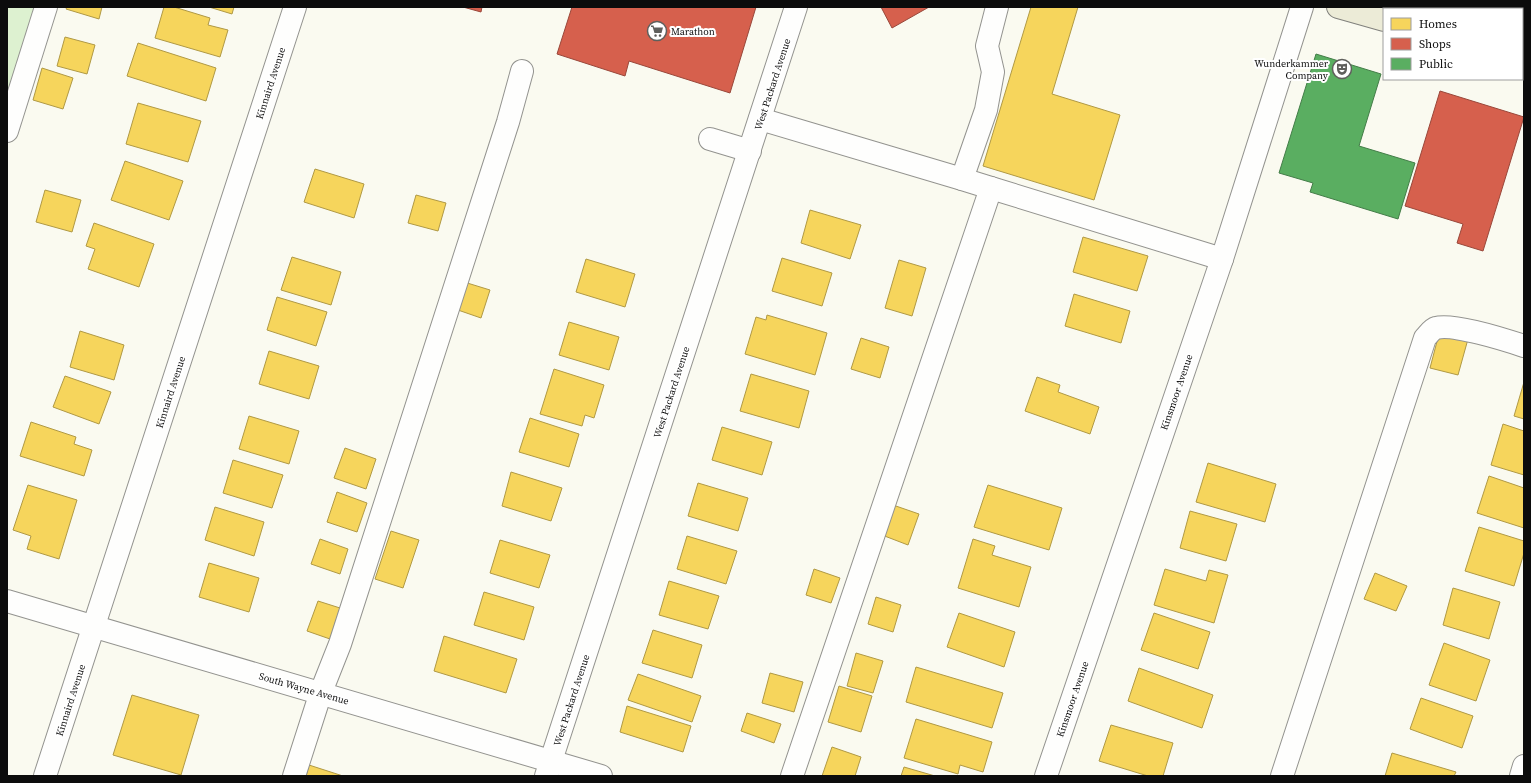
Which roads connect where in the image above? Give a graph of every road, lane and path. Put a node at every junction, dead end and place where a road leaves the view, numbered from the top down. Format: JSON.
{"nodes":[{"id":1,"x":46,"y":7,"type":"edge"},
{"id":2,"x":295,"y":7,"type":"edge"},
{"id":3,"x":796,"y":7,"type":"edge"},
{"id":4,"x":997,"y":7,"type":"edge"},
{"id":5,"x":1302,"y":7,"type":"edge"},
{"id":6,"x":1338,"y":7,"type":"edge"},
{"id":7,"x":1383,"y":20,"type":"edge"},
{"id":8,"x":522,"y":71,"type":"dead end"},
{"id":9,"x":760,"y":120,"type":"junction"},
{"id":10,"x":7,"y":131,"type":"edge"},
{"id":11,"x":710,"y":139,"type":"dead end"},
{"id":12,"x":750,"y":151,"type":"junction"},
{"id":13,"x":962,"y":179,"type":"junction"},
{"id":14,"x":991,"y":188,"type":"junction"},
{"id":15,"x":1222,"y":259,"type":"junction"},
{"id":16,"x":1524,"y":346,"type":"edge"},
{"id":17,"x":7,"y":601,"type":"edge"},
{"id":18,"x":94,"y":627,"type":"junction"},
{"id":19,"x":321,"y":692,"type":"junction"},
{"id":20,"x":1524,"y":766,"type":"edge"},
{"id":21,"x":548,"y":769,"type":"edge"},
{"id":22,"x":45,"y":776,"type":"edge"},
{"id":23,"x":294,"y":776,"type":"edge"},
{"id":24,"x":600,"y":776,"type":"edge"},
{"id":25,"x":792,"y":776,"type":"edge"},
{"id":26,"x":1046,"y":776,"type":"edge"},
{"id":27,"x":1282,"y":776,"type":"edge"},
{"id":28,"x":1521,"y":776,"type":"edge"}],
"edges":[{"from":1,"to":10,"type":"street"},
{"from":2,"to":18,"type":"street","name":"Kinnaird Avenue"},
{"from":3,"to":9,"type":"street","name":"West Packard Avenue"},
{"from":4,"to":13,"type":"street"},
{"from":5,"to":15,"type":"street","name":"Kinsmoor Avenue"},
{"from":6,"to":7,"type":"main road"},
{"from":8,"to":19,"type":"street"},
{"from":9,"to":12,"type":"street","name":"West Packard Avenue"},
{"from":9,"to":13,"type":"street"},
{"from":11,"to":12,"type":"street"},
{"from":12,"to":21,"type":"street","name":"West Packard Avenue"},
{"from":13,"to":14,"type":"street"},
{"from":14,"to":15,"type":"street"},
{"from":14,"to":25,"type":"street"},
{"from":15,"to":26,"type":"street","name":"Kinsmoor Avenue"},
{"from":16,"to":27,"type":"street"},
{"from":17,"to":18,"type":"street","name":"South Wayne Avenue"},
{"from":18,"to":19,"type":"street","name":"South Wayne Avenue"},
{"from":18,"to":22,"type":"street","name":"Kinnaird Avenue"},
{"from":19,"to":21,"type":"street","name":"South Wayne Avenue"},
{"from":19,"to":23,"type":"street"},
{"from":20,"to":28,"type":"street"},
{"from":21,"to":24,"type":"street","name":"South Wayne Avenue"}]}
